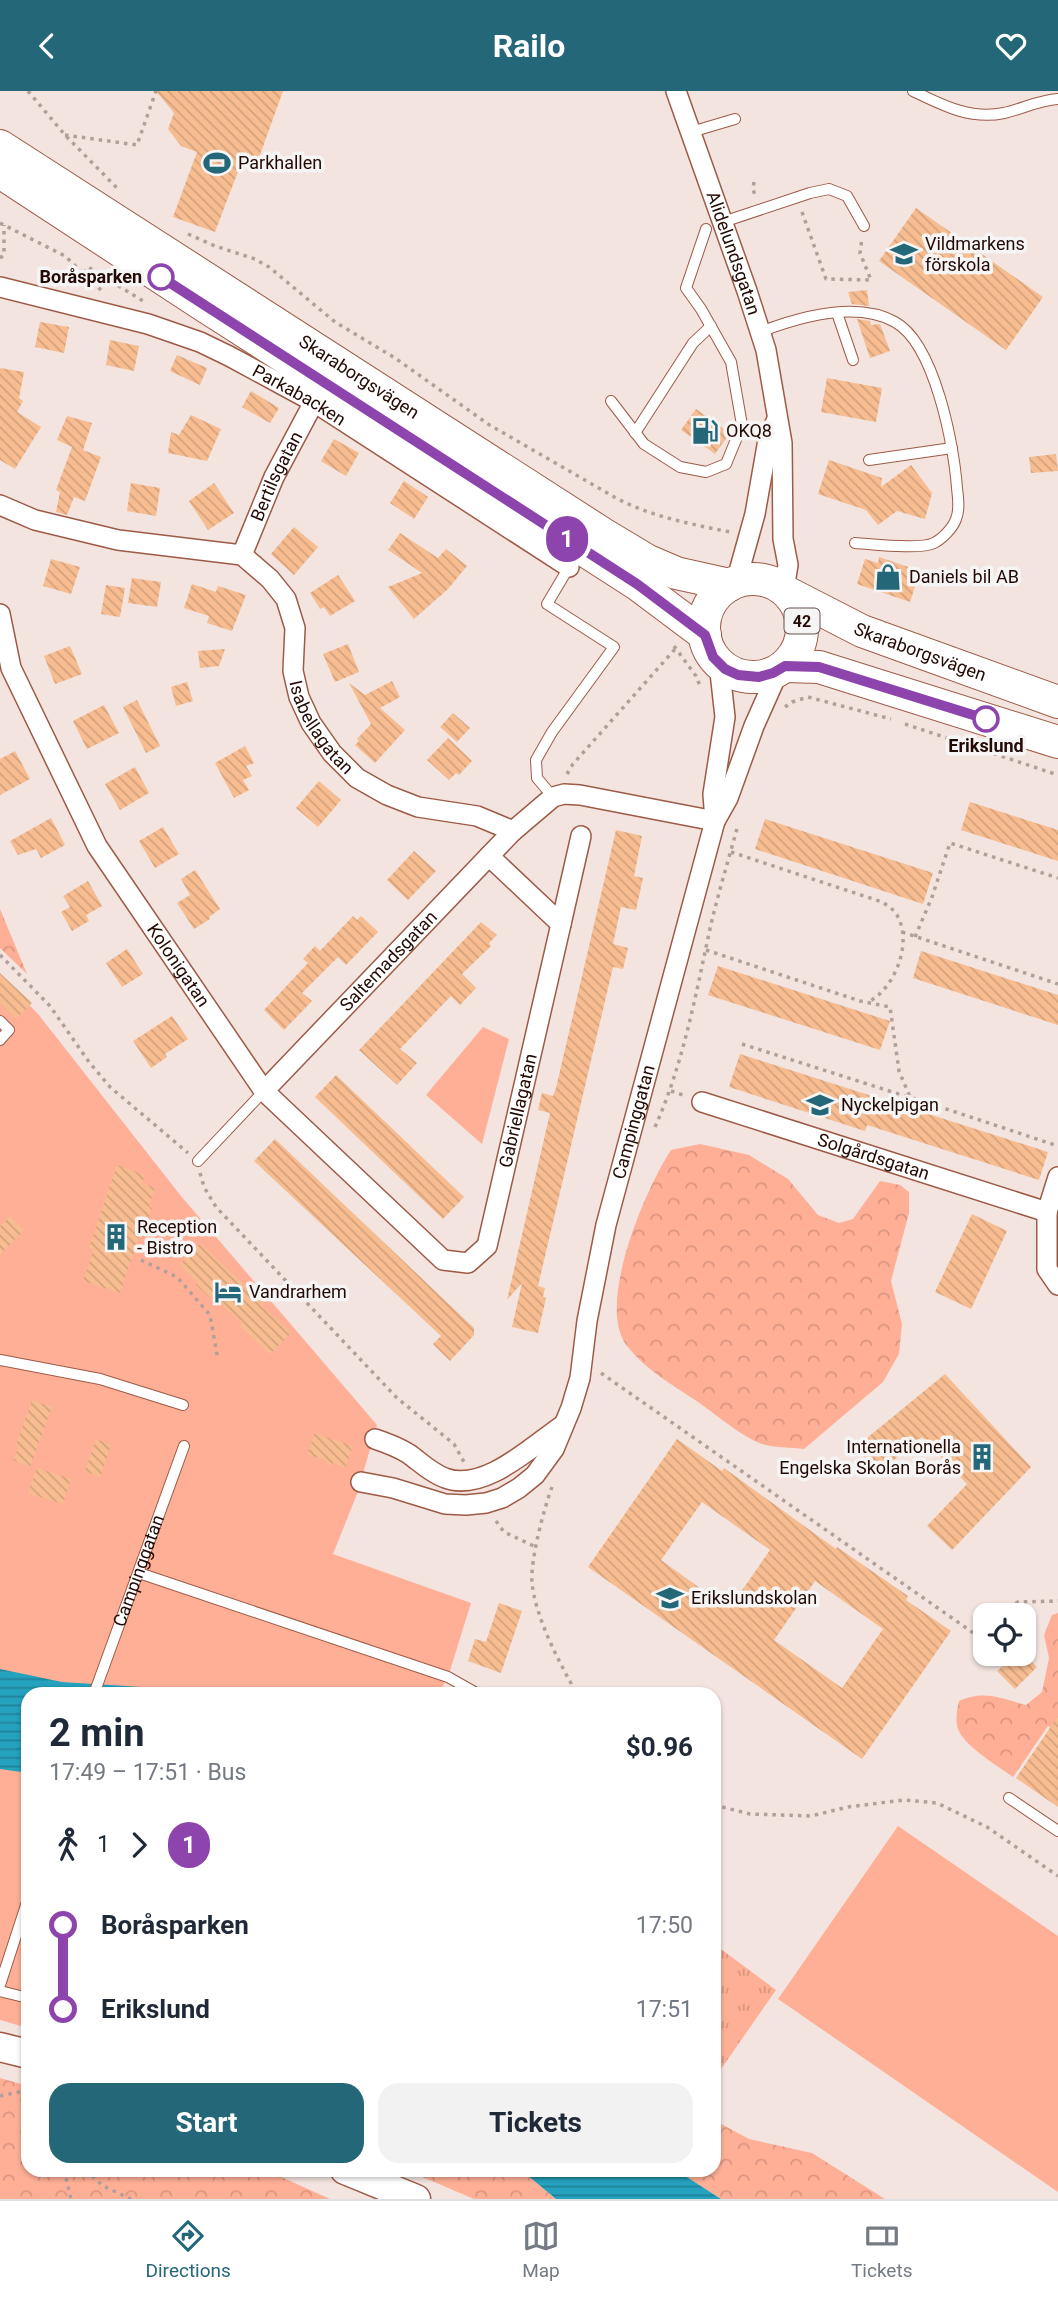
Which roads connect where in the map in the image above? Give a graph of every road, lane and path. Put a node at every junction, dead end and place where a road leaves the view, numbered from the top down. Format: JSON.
{"nodes":[{"id":1,"x":28,"y":91,"type":"edge"},
{"id":2,"x":156,"y":91,"type":"edge"},
{"id":3,"x":676,"y":91,"type":"edge"},
{"id":4,"x":913,"y":91,"type":"edge"},
{"id":5,"x":1058,"y":99,"type":"edge"},
{"id":6,"x":735,"y":119,"type":"dead end"},
{"id":7,"x":691,"y":132,"type":"junction"},
{"id":8,"x":65,"y":135,"type":"junction"},
{"id":9,"x":0,"y":146,"type":"edge"},
{"id":10,"x":0,"y":171,"type":"edge"},
{"id":11,"x":754,"y":182,"type":"dead end"},
{"id":12,"x":120,"y":191,"type":"dead end"},
{"id":13,"x":797,"y":198,"type":"junction"},
{"id":14,"x":748,"y":203,"type":"dead end"},
{"id":15,"x":2,"y":224,"type":"edge"},
{"id":16,"x":714,"y":226,"type":"junction"},
{"id":17,"x":864,"y":226,"type":"joint"},
{"id":18,"x":187,"y":233,"type":"dead end"},
{"id":19,"x":0,"y":258,"type":"edge"},
{"id":20,"x":84,"y":273,"type":"junction"},
{"id":21,"x":0,"y":287,"type":"edge"},
{"id":22,"x":299,"y":294,"type":"junction"},
{"id":23,"x":147,"y":295,"type":"dead end"},
{"id":24,"x":110,"y":297,"type":"dead end"},
{"id":25,"x":294,"y":299,"type":"dead end"},
{"id":26,"x":837,"y":313,"type":"junction"},
{"id":27,"x":710,"y":326,"type":"junction"},
{"id":28,"x":760,"y":332,"type":"junction"},
{"id":29,"x":853,"y":360,"type":"dead end"},
{"id":30,"x":611,"y":401,"type":"dead end"},
{"id":31,"x":314,"y":402,"type":"junction"},
{"id":32,"x":777,"y":419,"type":"junction"},
{"id":33,"x":635,"y":433,"type":"junction"},
{"id":34,"x":952,"y":448,"type":"junction"},
{"id":35,"x":869,"y":460,"type":"dead end"},
{"id":36,"x":0,"y":505,"type":"edge"},
{"id":37,"x":0,"y":514,"type":"edge"},
{"id":38,"x":750,"y":535,"type":"junction"},
{"id":39,"x":855,"y":543,"type":"dead end"},
{"id":40,"x":242,"y":555,"type":"junction"},
{"id":41,"x":569,"y":568,"type":"joint"},
{"id":42,"x":733,"y":583,"type":"junction"},
{"id":43,"x":786,"y":591,"type":"junction"},
{"id":44,"x":0,"y":614,"type":"edge"},
{"id":45,"x":705,"y":635,"type":"junction"},
{"id":46,"x":676,"y":648,"type":"dead end"},
{"id":47,"x":719,"y":663,"type":"junction"},
{"id":48,"x":782,"y":668,"type":"junction"},
{"id":49,"x":1052,"y":697,"type":"edge"},
{"id":50,"x":1058,"y":742,"type":"edge"},
{"id":51,"x":554,"y":797,"type":"junction"},
{"id":52,"x":715,"y":821,"type":"junction"},
{"id":53,"x":738,"y":823,"type":"dead end"},
{"id":54,"x":513,"y":831,"type":"junction"},
{"id":55,"x":581,"y":836,"type":"dead end"},
{"id":56,"x":731,"y":852,"type":"junction"},
{"id":57,"x":489,"y":856,"type":"junction"},
{"id":58,"x":1058,"y":879,"type":"edge"},
{"id":59,"x":561,"y":924,"type":"junction"},
{"id":60,"x":902,"y":933,"type":"junction"},
{"id":61,"x":915,"y":937,"type":"junction"},
{"id":62,"x":706,"y":950,"type":"junction"},
{"id":63,"x":0,"y":955,"type":"edge"},
{"id":64,"x":1058,"y":985,"type":"edge"},
{"id":65,"x":868,"y":1002,"type":"junction"},
{"id":66,"x":0,"y":1021,"type":"edge"},
{"id":67,"x":0,"y":1040,"type":"edge"},
{"id":68,"x":742,"y":1044,"type":"dead end"},
{"id":69,"x":264,"y":1091,"type":"junction"},
{"id":70,"x":910,"y":1097,"type":"junction"},
{"id":71,"x":702,"y":1102,"type":"dead end"},
{"id":72,"x":652,"y":1132,"type":"dead end"},
{"id":73,"x":1058,"y":1144,"type":"edge"},
{"id":74,"x":198,"y":1161,"type":"junction"},
{"id":75,"x":1058,"y":1177,"type":"edge"},
{"id":76,"x":1047,"y":1212,"type":"junction"},
{"id":77,"x":141,"y":1260,"type":"dead end"},
{"id":78,"x":443,"y":1260,"type":"joint"},
{"id":79,"x":1058,"y":1285,"type":"edge"},
{"id":80,"x":0,"y":1360,"type":"edge"},
{"id":81,"x":218,"y":1360,"type":"dead end"},
{"id":82,"x":597,"y":1370,"type":"dead end"},
{"id":83,"x":183,"y":1405,"type":"dead end"},
{"id":84,"x":563,"y":1425,"type":"junction"},
{"id":85,"x":374,"y":1439,"type":"dead end"},
{"id":86,"x":184,"y":1446,"type":"dead end"},
{"id":87,"x":474,"y":1481,"type":"junction"},
{"id":88,"x":554,"y":1481,"type":"dead end"},
{"id":89,"x":361,"y":1482,"type":"dead end"},
{"id":90,"x":485,"y":1503,"type":"junction"},
{"id":91,"x":536,"y":1547,"type":"junction"},
{"id":92,"x":139,"y":1573,"type":"junction"},
{"id":93,"x":1058,"y":1601,"type":"edge"},
{"id":94,"x":1016,"y":1603,"type":"edge"},
{"id":95,"x":973,"y":1633,"type":"edge"},
{"id":96,"x":96,"y":1687,"type":"edge"},
{"id":97,"x":466,"y":1687,"type":"edge"},
{"id":98,"x":574,"y":1687,"type":"edge"},
{"id":99,"x":1009,"y":1798,"type":"dead end"},
{"id":100,"x":721,"y":1807,"type":"edge"},
{"id":101,"x":1058,"y":1831,"type":"edge"},
{"id":102,"x":1058,"y":1876,"type":"edge"},
{"id":103,"x":21,"y":1921,"type":"edge"},
{"id":104,"x":0,"y":1988,"type":"edge"},
{"id":105,"x":21,"y":1996,"type":"edge"},
{"id":106,"x":0,"y":2047,"type":"edge"},
{"id":107,"x":21,"y":2053,"type":"edge"},
{"id":108,"x":21,"y":2091,"type":"edge"},
{"id":109,"x":0,"y":2096,"type":"edge"},
{"id":110,"x":66,"y":2177,"type":"edge"},
{"id":111,"x":93,"y":2177,"type":"edge"},
{"id":112,"x":362,"y":2177,"type":"edge"},
{"id":113,"x":71,"y":2199,"type":"edge"},
{"id":114,"x":131,"y":2199,"type":"edge"},
{"id":115,"x":416,"y":2199,"type":"edge"}],
"edges":[{"from":1,"to":8,"type":"path"},
{"from":2,"to":8,"type":"path"},
{"from":3,"to":7,"type":"street","name":"Alidelundsgatan"},
{"from":4,"to":5,"type":"lane"},
{"from":6,"to":7,"type":"lane"},
{"from":7,"to":16,"type":"street","name":"Alidelundsgatan"},
{"from":8,"to":12,"type":"path"},
{"from":9,"to":42,"type":"main road","name":"Skaraborgsvägen","number":"42"},
{"from":10,"to":45,"type":"main road","name":"Skaraborgsvägen"},
{"from":11,"to":14,"type":"path"},
{"from":13,"to":16,"type":"lane"},
{"from":13,"to":17,"type":"lane"},
{"from":13,"to":17,"type":"path"},
{"from":15,"to":19,"type":"path"},
{"from":15,"to":20,"type":"path"},
{"from":16,"to":27,"type":"lane"},
{"from":16,"to":28,"type":"street","name":"Alidelundsgatan"},
{"from":18,"to":22,"type":"path"},
{"from":20,"to":23,"type":"path"},
{"from":20,"to":24,"type":"path"},
{"from":21,"to":31,"type":"street","name":"Parkabacken"},
{"from":22,"to":25,"type":"path"},
{"from":22,"to":38,"type":"path"},
{"from":26,"to":28,"type":"lane"},
{"from":26,"to":29,"type":"lane"},
{"from":26,"to":34,"type":"lane"},
{"from":27,"to":33,"type":"lane"},
{"from":27,"to":33,"type":"lane"},
{"from":28,"to":32,"type":"street","name":"Alidelundsgatan"},
{"from":30,"to":33,"type":"lane"},
{"from":31,"to":40,"type":"street","name":"Bertilsgatan"},
{"from":31,"to":41,"type":"street","name":"Parkabacken"},
{"from":32,"to":38,"type":"street","name":"Alidelundsgatan"},
{"from":32,"to":43,"type":"street","name":"Alidelundsgatan"},
{"from":34,"to":35,"type":"lane"},
{"from":34,"to":39,"type":"lane"},
{"from":36,"to":37,"type":"street"},
{"from":36,"to":40,"type":"street"},
{"from":38,"to":42,"type":"street","name":"Alidelundsgatan"},
{"from":40,"to":54,"type":"street","name":"Isabellagatan"},
{"from":41,"to":51,"type":"lane"},
{"from":42,"to":43,"type":"main road","number":"42"},
{"from":42,"to":45,"type":"main road"},
{"from":43,"to":48,"type":"main road","number":"42"},
{"from":43,"to":49,"type":"main road","name":"Skaraborgsvägen","number":"42"},
{"from":44,"to":69,"type":"street","name":"Kolonigatan"},
{"from":45,"to":47,"type":"main road"},
{"from":46,"to":51,"type":"path"},
{"from":47,"to":48,"type":"main road"},
{"from":47,"to":52,"type":"street","name":"Campinggatan"},
{"from":48,"to":50,"type":"main road"},
{"from":48,"to":52,"type":"street","name":"Campinggatan"},
{"from":51,"to":52,"type":"street"},
{"from":51,"to":54,"type":"street"},
{"from":52,"to":84,"type":"street","name":"Campinggatan"},
{"from":53,"to":56,"type":"path"},
{"from":54,"to":57,"type":"street","name":"Saltemadsgatan"},
{"from":55,"to":59,"type":"street","name":"Gabriellagatan"},
{"from":56,"to":60,"type":"path"},
{"from":56,"to":62,"type":"path"},
{"from":57,"to":59,"type":"street"},
{"from":57,"to":69,"type":"street","name":"Saltemadsgatan"},
{"from":58,"to":61,"type":"path"},
{"from":59,"to":78,"type":"street","name":"Gabriellagatan"},
{"from":60,"to":61,"type":"path"},
{"from":60,"to":65,"type":"path"},
{"from":61,"to":64,"type":"path"},
{"from":62,"to":65,"type":"path"},
{"from":62,"to":72,"type":"path"},
{"from":63,"to":74,"type":"path"},
{"from":65,"to":70,"type":"path"},
{"from":66,"to":67,"type":"lane"},
{"from":68,"to":70,"type":"path"},
{"from":69,"to":74,"type":"lane"},
{"from":69,"to":78,"type":"street","name":"Kolonigatan"},
{"from":70,"to":73,"type":"path"},
{"from":71,"to":76,"type":"street","name":"Solgårdsgatan"},
{"from":74,"to":87,"type":"path"},
{"from":75,"to":76,"type":"street"},
{"from":76,"to":79,"type":"street"},
{"from":77,"to":81,"type":"path"},
{"from":80,"to":83,"type":"lane"},
{"from":82,"to":95,"type":"path"},
{"from":84,"to":87,"type":"street"},
{"from":84,"to":90,"type":"street","name":"Campinggatan"},
{"from":85,"to":87,"type":"street"},
{"from":86,"to":92,"type":"lane","name":"Campinggatan"},
{"from":88,"to":91,"type":"path"},
{"from":89,"to":90,"type":"street","name":"Campinggatan"},
{"from":90,"to":91,"type":"path"},
{"from":91,"to":98,"type":"path"},
{"from":92,"to":96,"type":"lane","name":"Campinggatan"},
{"from":92,"to":97,"type":"lane"},
{"from":93,"to":94,"type":"path"},
{"from":99,"to":101,"type":"lane"},
{"from":100,"to":102,"type":"path"},
{"from":103,"to":104,"type":"lane"},
{"from":104,"to":105,"type":"lane"},
{"from":106,"to":107,"type":"street"},
{"from":108,"to":109,"type":"path"},
{"from":110,"to":113,"type":"path"},
{"from":111,"to":114,"type":"path"},
{"from":112,"to":115,"type":"street"}]}
